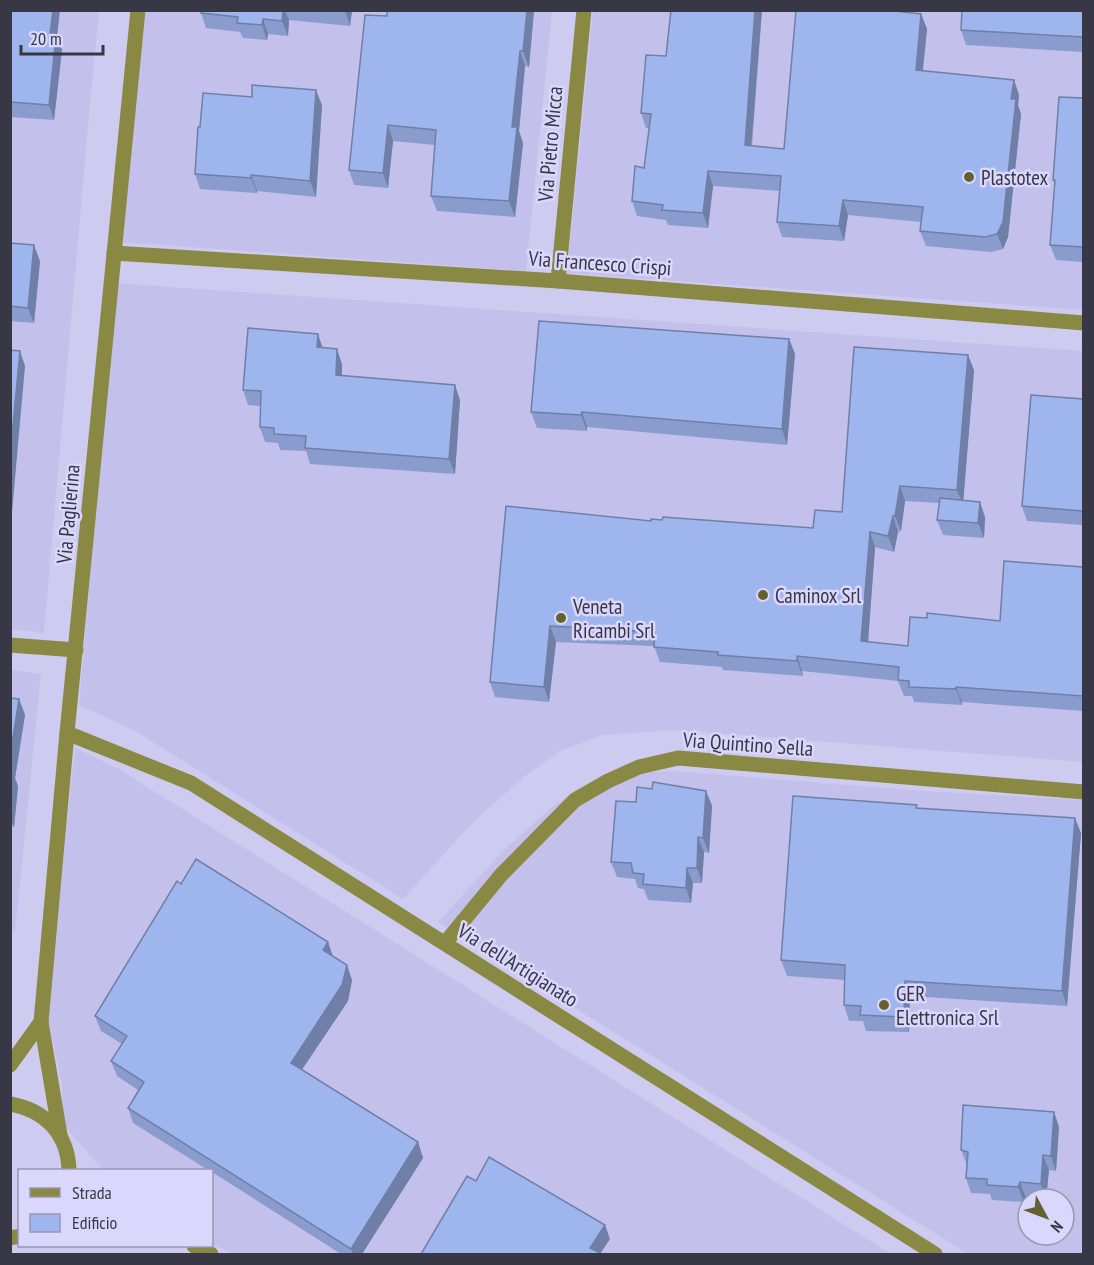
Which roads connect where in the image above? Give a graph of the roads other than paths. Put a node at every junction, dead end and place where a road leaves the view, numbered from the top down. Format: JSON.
{"nodes":[{"id":1,"x":138,"y":10,"type":"edge"},
{"id":2,"x":584,"y":10,"type":"edge"},
{"id":3,"x":114,"y":253,"type":"junction"},
{"id":4,"x":558,"y":281,"type":"junction"},
{"id":5,"x":1083,"y":323,"type":"edge"},
{"id":6,"x":10,"y":645,"type":"edge"},
{"id":7,"x":76,"y":650,"type":"junction"},
{"id":8,"x":67,"y":733,"type":"junction"},
{"id":9,"x":1083,"y":792,"type":"edge"},
{"id":10,"x":445,"y":943,"type":"junction"},
{"id":11,"x":41,"y":1022,"type":"junction"},
{"id":12,"x":10,"y":1065,"type":"edge"},
{"id":13,"x":10,"y":1104,"type":"edge"},
{"id":14,"x":60,"y":1135,"type":"junction"},
{"id":15,"x":69,"y":1164,"type":"edge"},
{"id":16,"x":935,"y":1254,"type":"edge"}],
"edges":[{"from":1,"to":3,"type":"street","name":"Via Paglierina"},
{"from":2,"to":4,"type":"street","name":"Via Pietro Micca"},
{"from":3,"to":4,"type":"street","name":"Via Francesco Crispi"},
{"from":3,"to":7,"type":"street","name":"Via Paglierina"},
{"from":4,"to":5,"type":"street","name":"Via Francesco Crispi"},
{"from":6,"to":7,"type":"street"},
{"from":7,"to":8,"type":"street","name":"Via Paglierina"},
{"from":8,"to":10,"type":"street","name":"Via dell'Artigianato"},
{"from":8,"to":11,"type":"street","name":"Via Paglierina"},
{"from":9,"to":10,"type":"street","name":"Via Quintino Sella"},
{"from":10,"to":16,"type":"street","name":"Via dell'Artigianato"},
{"from":11,"to":12,"type":"street"},
{"from":11,"to":14,"type":"street","name":"Via Paglierina"},
{"from":13,"to":14,"type":"street"},
{"from":14,"to":15,"type":"street"}]}
